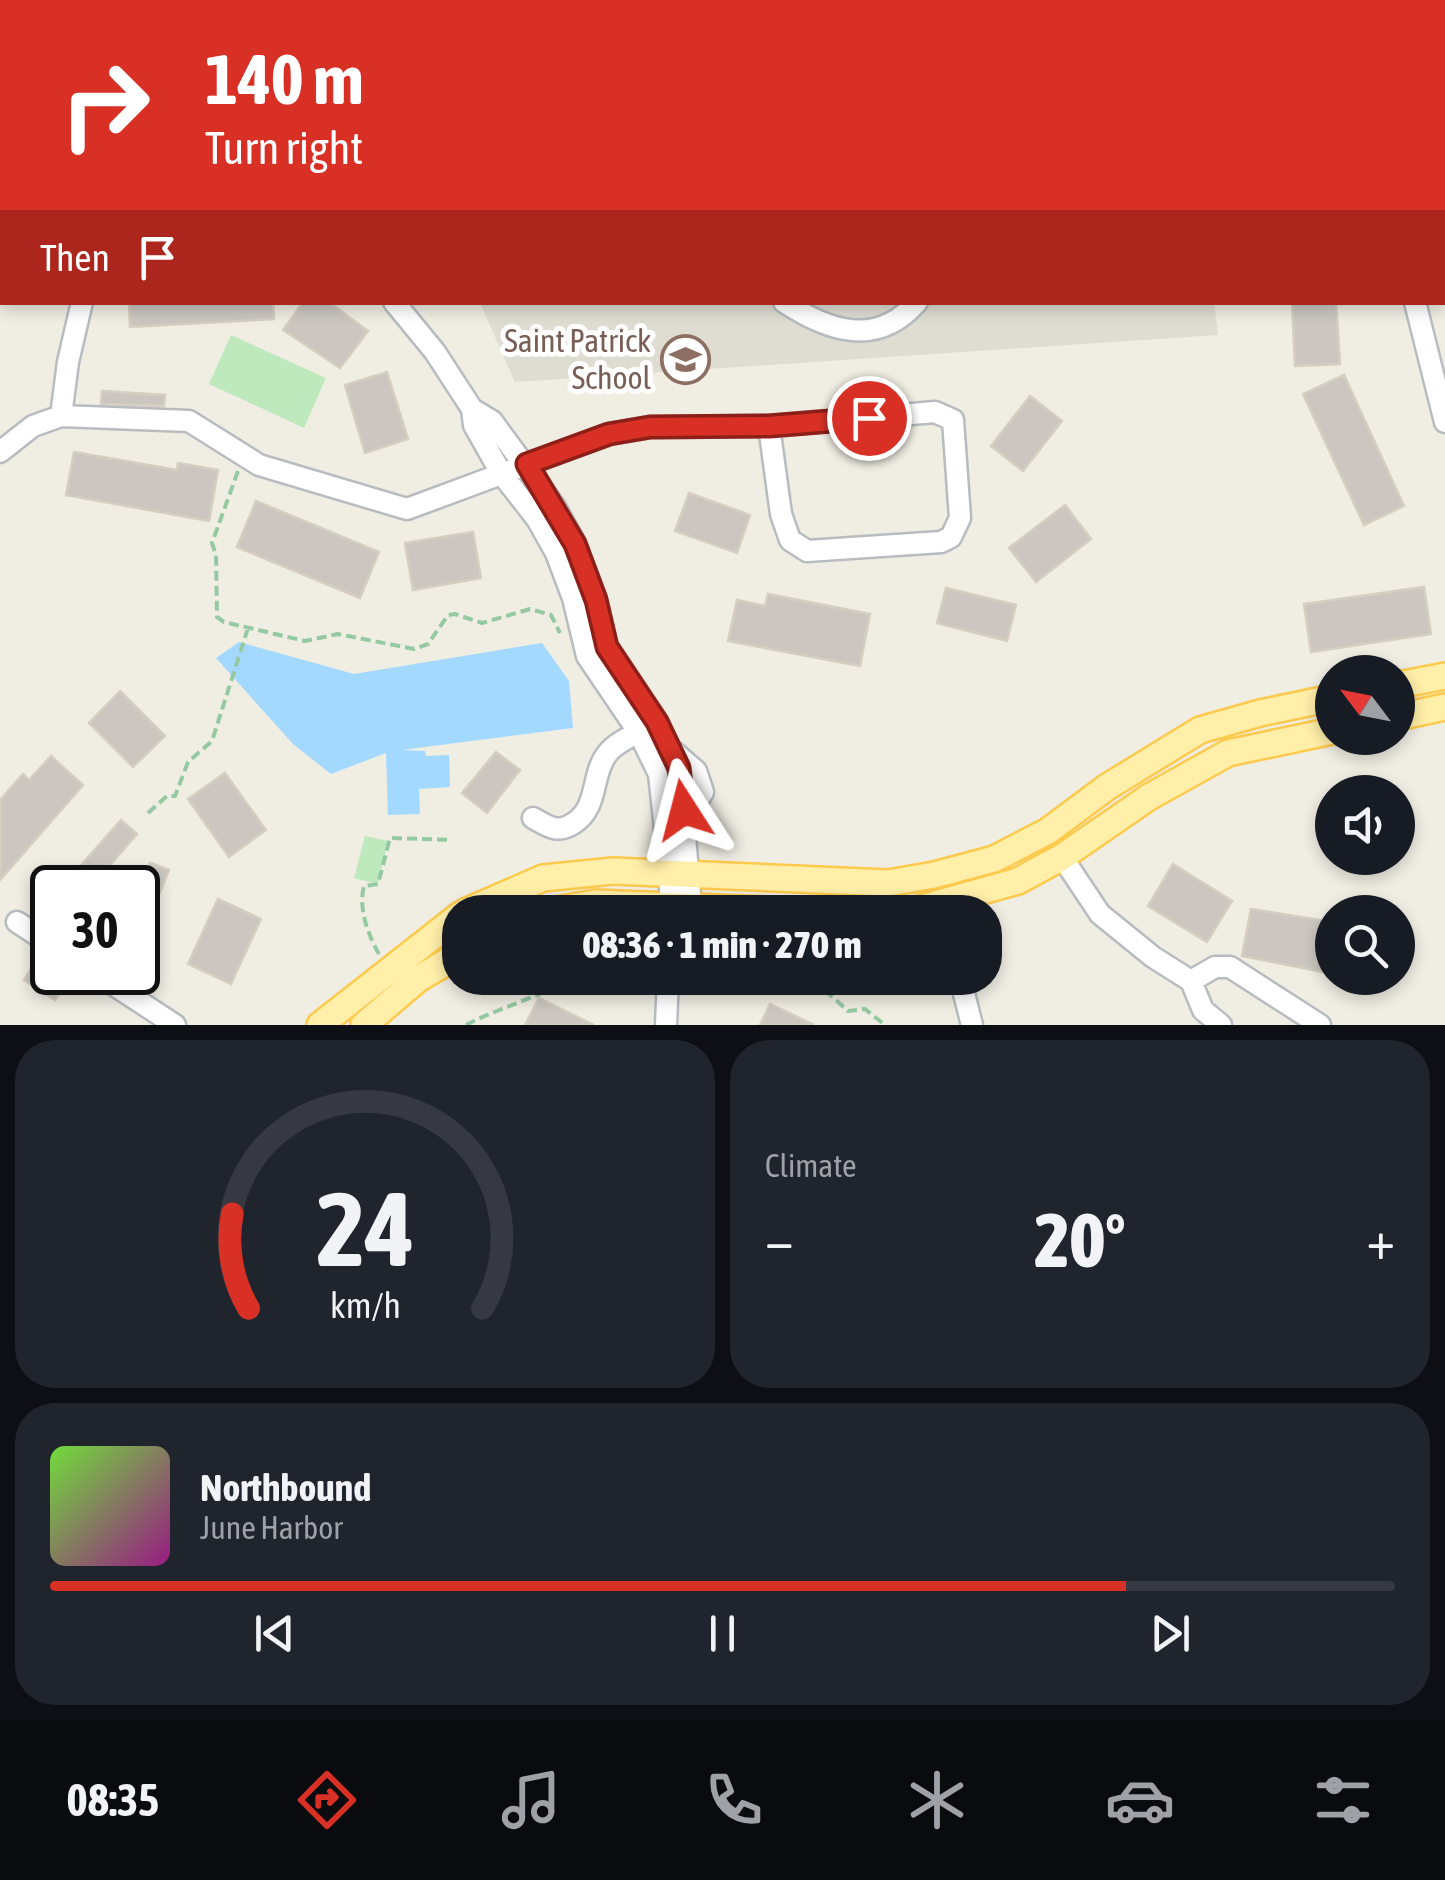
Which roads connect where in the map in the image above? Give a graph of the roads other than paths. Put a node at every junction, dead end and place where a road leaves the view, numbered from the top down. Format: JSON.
{"nodes":[{"id":1,"x":81,"y":305,"type":"edge"},
{"id":2,"x":396,"y":305,"type":"edge"},
{"id":3,"x":788,"y":305,"type":"edge"},
{"id":4,"x":914,"y":305,"type":"edge"},
{"id":5,"x":1416,"y":305,"type":"edge"},
{"id":6,"x":472,"y":410,"type":"junction"},
{"id":7,"x":61,"y":416,"type":"junction"},
{"id":8,"x":1445,"y":422,"type":"edge"},
{"id":9,"x":769,"y":426,"type":"junction"},
{"id":10,"x":0,"y":452,"type":"edge"},
{"id":11,"x":527,"y":464,"type":"junction"},
{"id":12,"x":502,"y":474,"type":"junction"},
{"id":13,"x":1445,"y":676,"type":"edge"},
{"id":14,"x":1415,"y":682,"type":"edge"},
{"id":15,"x":1315,"y":702,"type":"edge"},
{"id":16,"x":1445,"y":707,"type":"edge"},
{"id":17,"x":1415,"y":714,"type":"edge"},
{"id":18,"x":648,"y":728,"type":"junction"},
{"id":19,"x":1315,"y":735,"type":"edge"},
{"id":20,"x":677,"y":815,"type":"junction"},
{"id":21,"x":532,"y":818,"type":"dead end"},
{"id":22,"x":1048,"y":831,"type":"junction"},
{"id":23,"x":1062,"y":857,"type":"junction"},
{"id":24,"x":680,"y":875,"type":"junction"},
{"id":25,"x":934,"y":875,"type":"junction"},
{"id":26,"x":505,"y":895,"type":"edge"},
{"id":27,"x":678,"y":895,"type":"edge"},
{"id":28,"x":939,"y":895,"type":"edge"},
{"id":29,"x":979,"y":895,"type":"edge"},
{"id":30,"x":17,"y":922,"type":"dead end"},
{"id":31,"x":442,"y":930,"type":"edge"},
{"id":32,"x":30,"y":931,"type":"edge"},
{"id":33,"x":442,"y":965,"type":"edge"},
{"id":34,"x":1191,"y":981,"type":"junction"},
{"id":35,"x":130,"y":995,"type":"edge"},
{"id":36,"x":668,"y":995,"type":"edge"},
{"id":37,"x":964,"y":995,"type":"edge"},
{"id":38,"x":176,"y":1025,"type":"edge"},
{"id":39,"x":320,"y":1025,"type":"edge"},
{"id":40,"x":364,"y":1025,"type":"edge"},
{"id":41,"x":666,"y":1025,"type":"edge"},
{"id":42,"x":972,"y":1025,"type":"edge"},
{"id":43,"x":1221,"y":1025,"type":"edge"},
{"id":44,"x":1320,"y":1025,"type":"edge"}],
"edges":[{"from":1,"to":7,"type":"street"},
{"from":2,"to":6,"type":"street"},
{"from":3,"to":4,"type":"street"},
{"from":5,"to":8,"type":"street"},
{"from":6,"to":11,"type":"street"},
{"from":6,"to":12,"type":"street"},
{"from":7,"to":10,"type":"street"},
{"from":7,"to":12,"type":"street"},
{"from":9,"to":9,"type":"street"},
{"from":9,"to":11,"type":"street"},
{"from":11,"to":12,"type":"street"},
{"from":11,"to":18,"type":"street"},
{"from":12,"to":18,"type":"street"},
{"from":13,"to":14,"type":"main road"},
{"from":15,"to":22,"type":"main road"},
{"from":16,"to":17,"type":"main road"},
{"from":18,"to":20,"type":"street"},
{"from":18,"to":20,"type":"street"},
{"from":18,"to":21,"type":"street"},
{"from":19,"to":23,"type":"main road"},
{"from":20,"to":24,"type":"street"},
{"from":22,"to":23,"type":"main road"},
{"from":22,"to":25,"type":"main road"},
{"from":23,"to":29,"type":"main road"},
{"from":23,"to":34,"type":"street"},
{"from":24,"to":25,"type":"main road"},
{"from":24,"to":26,"type":"main road"},
{"from":24,"to":27,"type":"street"},
{"from":25,"to":28,"type":"street"},
{"from":30,"to":32,"type":"street"},
{"from":31,"to":39,"type":"main road"},
{"from":33,"to":40,"type":"main road"},
{"from":34,"to":43,"type":"street"},
{"from":34,"to":44,"type":"street"},
{"from":35,"to":38,"type":"street"},
{"from":36,"to":41,"type":"street"},
{"from":37,"to":42,"type":"street"}]}
